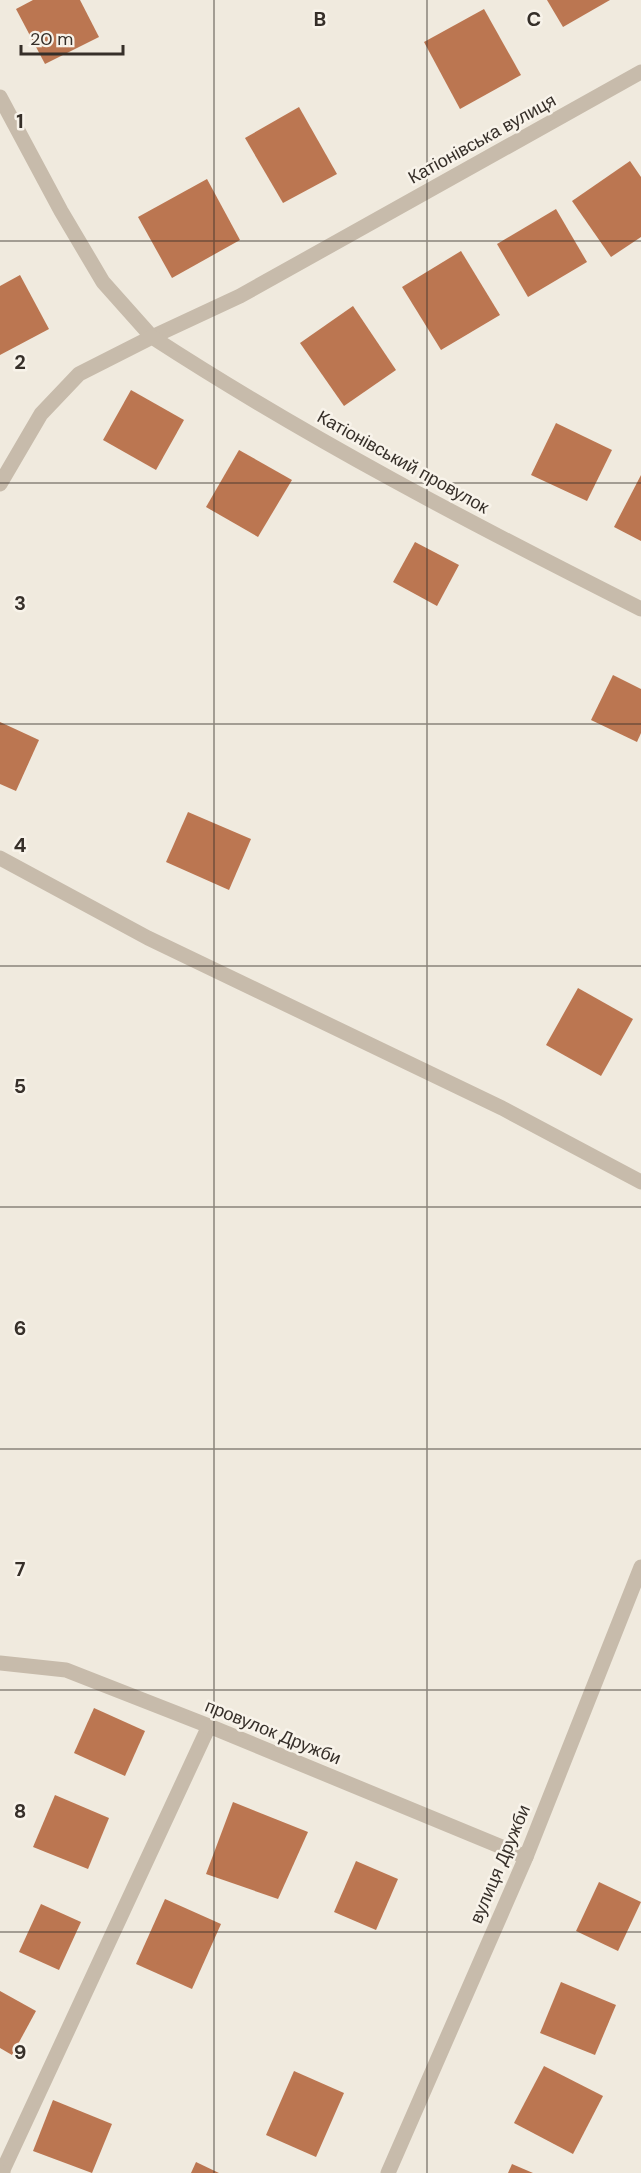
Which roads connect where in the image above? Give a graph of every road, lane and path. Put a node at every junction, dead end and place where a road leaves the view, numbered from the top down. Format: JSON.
{"nodes":[{"id":1,"x":641,"y":72,"type":"edge"},
{"id":2,"x":0,"y":97,"type":"edge"},
{"id":3,"x":152,"y":337,"type":"junction"},
{"id":4,"x":0,"y":484,"type":"edge"},
{"id":5,"x":641,"y":609,"type":"edge"},
{"id":6,"x":0,"y":858,"type":"edge"},
{"id":7,"x":641,"y":1182,"type":"edge"},
{"id":8,"x":641,"y":1567,"type":"edge"},
{"id":9,"x":0,"y":1664,"type":"edge"},
{"id":10,"x":209,"y":1726,"type":"junction"},
{"id":11,"x":526,"y":1857,"type":"junction"},
{"id":12,"x":2,"y":2173,"type":"edge"},
{"id":13,"x":388,"y":2173,"type":"edge"}],
"edges":[{"from":1,"to":3,"type":"street","name":"Катіонівська вулиця"},
{"from":2,"to":3,"type":"street","name":"Катіонівський провулок"},
{"from":3,"to":4,"type":"street","name":"Катіонівська вулиця"},
{"from":3,"to":5,"type":"street","name":"Катіонівський провулок"},
{"from":6,"to":7,"type":"street"},
{"from":8,"to":11,"type":"street","name":"вулиця Дружби"},
{"from":9,"to":10,"type":"street","name":"провулок Дружби"},
{"from":10,"to":11,"type":"street","name":"провулок Дружби"},
{"from":10,"to":12,"type":"street"},
{"from":11,"to":13,"type":"street","name":"вулиця Дружби"}]}
